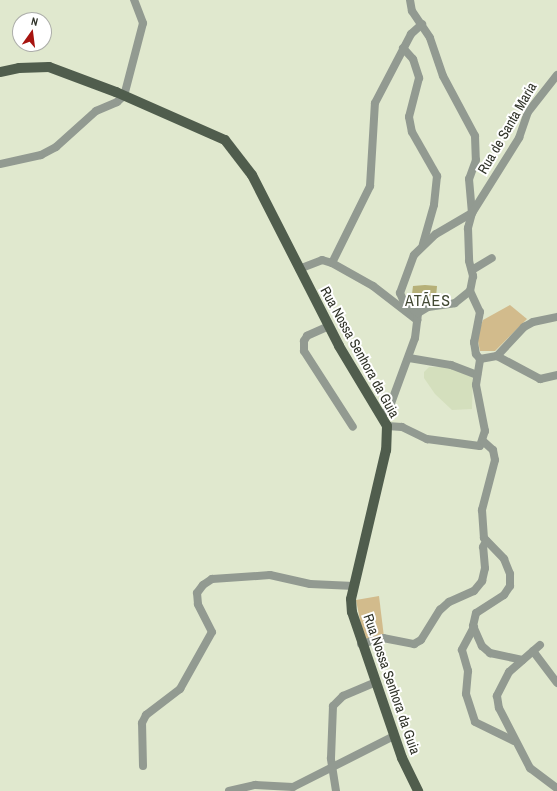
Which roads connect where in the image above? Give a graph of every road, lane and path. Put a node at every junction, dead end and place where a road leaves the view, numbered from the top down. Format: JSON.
{"nodes":[{"id":1,"x":134,"y":0,"type":"edge"},
{"id":2,"x":410,"y":0,"type":"edge"},
{"id":3,"x":422,"y":24,"type":"junction"},
{"id":4,"x":403,"y":48,"type":"junction"},
{"id":5,"x":0,"y":72,"type":"edge"},
{"id":6,"x":557,"y":75,"type":"edge"},
{"id":7,"x":124,"y":96,"type":"junction"},
{"id":8,"x":0,"y":164,"type":"edge"},
{"id":9,"x":472,"y":213,"type":"junction"},
{"id":10,"x":423,"y":244,"type":"junction"},
{"id":11,"x":492,"y":258,"type":"dead end"},
{"id":12,"x":332,"y":263,"type":"junction"},
{"id":13,"x":299,"y":269,"type":"junction"},
{"id":14,"x":472,"y":270,"type":"junction"},
{"id":15,"x":470,"y":290,"type":"junction"},
{"id":16,"x":418,"y":317,"type":"junction"},
{"id":17,"x":557,"y":317,"type":"edge"},
{"id":18,"x":329,"y":326,"type":"junction"},
{"id":19,"x":497,"y":356,"type":"junction"},
{"id":20,"x":409,"y":358,"type":"junction"},
{"id":21,"x":480,"y":359,"type":"junction"},
{"id":22,"x":477,"y":375,"type":"junction"},
{"id":23,"x":557,"y":375,"type":"edge"},
{"id":24,"x":382,"y":416,"type":"junction"},
{"id":25,"x":387,"y":426,"type":"junction"},
{"id":26,"x":353,"y":427,"type":"dead end"},
{"id":27,"x":484,"y":442,"type":"junction"},
{"id":28,"x":486,"y":541,"type":"junction"},
{"id":29,"x":354,"y":586,"type":"junction"},
{"id":30,"x":474,"y":627,"type":"junction"},
{"id":31,"x":361,"y":644,"type":"junction"},
{"id":32,"x":540,"y":645,"type":"dead end"},
{"id":33,"x":533,"y":651,"type":"junction"},
{"id":34,"x":522,"y":660,"type":"junction"},
{"id":35,"x":374,"y":683,"type":"junction"},
{"id":36,"x":557,"y":683,"type":"edge"},
{"id":37,"x":394,"y":736,"type":"junction"},
{"id":38,"x":514,"y":741,"type":"junction"},
{"id":39,"x":143,"y":766,"type":"dead end"},
{"id":40,"x":333,"y":766,"type":"junction"},
{"id":41,"x":557,"y":788,"type":"edge"},
{"id":42,"x":228,"y":791,"type":"edge"},
{"id":43,"x":336,"y":791,"type":"edge"},
{"id":44,"x":418,"y":791,"type":"edge"}],
"edges":[{"from":1,"to":7,"type":"street"},
{"from":2,"to":3,"type":"street"},
{"from":3,"to":4,"type":"street"},
{"from":3,"to":9,"type":"street"},
{"from":4,"to":10,"type":"street"},
{"from":4,"to":12,"type":"street"},
{"from":5,"to":7,"type":"main road","name":"Rua Nossa Senhora da Guia"},
{"from":6,"to":9,"type":"street","name":"Rua de Santa Maria"},
{"from":7,"to":8,"type":"street"},
{"from":7,"to":13,"type":"main road","name":"Rua Nossa Senhora da Guia"},
{"from":9,"to":10,"type":"street","name":"Rua de Santa Maria"},
{"from":9,"to":14,"type":"street"},
{"from":10,"to":16,"type":"street","name":"Rua de Santa Maria"},
{"from":11,"to":14,"type":"street"},
{"from":12,"to":13,"type":"street"},
{"from":12,"to":16,"type":"street"},
{"from":13,"to":18,"type":"main road","name":"Rua Nossa Senhora da Guia"},
{"from":14,"to":15,"type":"street"},
{"from":15,"to":16,"type":"street"},
{"from":15,"to":21,"type":"street"},
{"from":16,"to":20,"type":"street"},
{"from":17,"to":19,"type":"street"},
{"from":18,"to":24,"type":"main road","name":"Rua Nossa Senhora da Guia"},
{"from":18,"to":26,"type":"street"},
{"from":19,"to":21,"type":"street"},
{"from":19,"to":23,"type":"street"},
{"from":20,"to":22,"type":"street"},
{"from":20,"to":24,"type":"street"},
{"from":21,"to":22,"type":"street"},
{"from":22,"to":27,"type":"street"},
{"from":24,"to":25,"type":"main road","name":"Rua Nossa Senhora da Guia"},
{"from":25,"to":27,"type":"street"},
{"from":25,"to":29,"type":"main road","name":"Rua Nossa Senhora da Guia"},
{"from":27,"to":28,"type":"street"},
{"from":28,"to":30,"type":"street"},
{"from":28,"to":31,"type":"street"},
{"from":29,"to":31,"type":"main road","name":"Rua Nossa Senhora da Guia"},
{"from":29,"to":39,"type":"street"},
{"from":30,"to":34,"type":"street"},
{"from":30,"to":38,"type":"street"},
{"from":31,"to":35,"type":"main road","name":"Rua Nossa Senhora da Guia"},
{"from":32,"to":33,"type":"street"},
{"from":33,"to":34,"type":"street"},
{"from":33,"to":36,"type":"street"},
{"from":34,"to":38,"type":"street"},
{"from":35,"to":37,"type":"main road","name":"Rua Nossa Senhora da Guia"},
{"from":35,"to":40,"type":"street"},
{"from":37,"to":40,"type":"street"},
{"from":37,"to":44,"type":"main road","name":"Rua Nossa Senhora da Guia"},
{"from":38,"to":41,"type":"street"},
{"from":40,"to":42,"type":"street"},
{"from":40,"to":43,"type":"street"}]}
